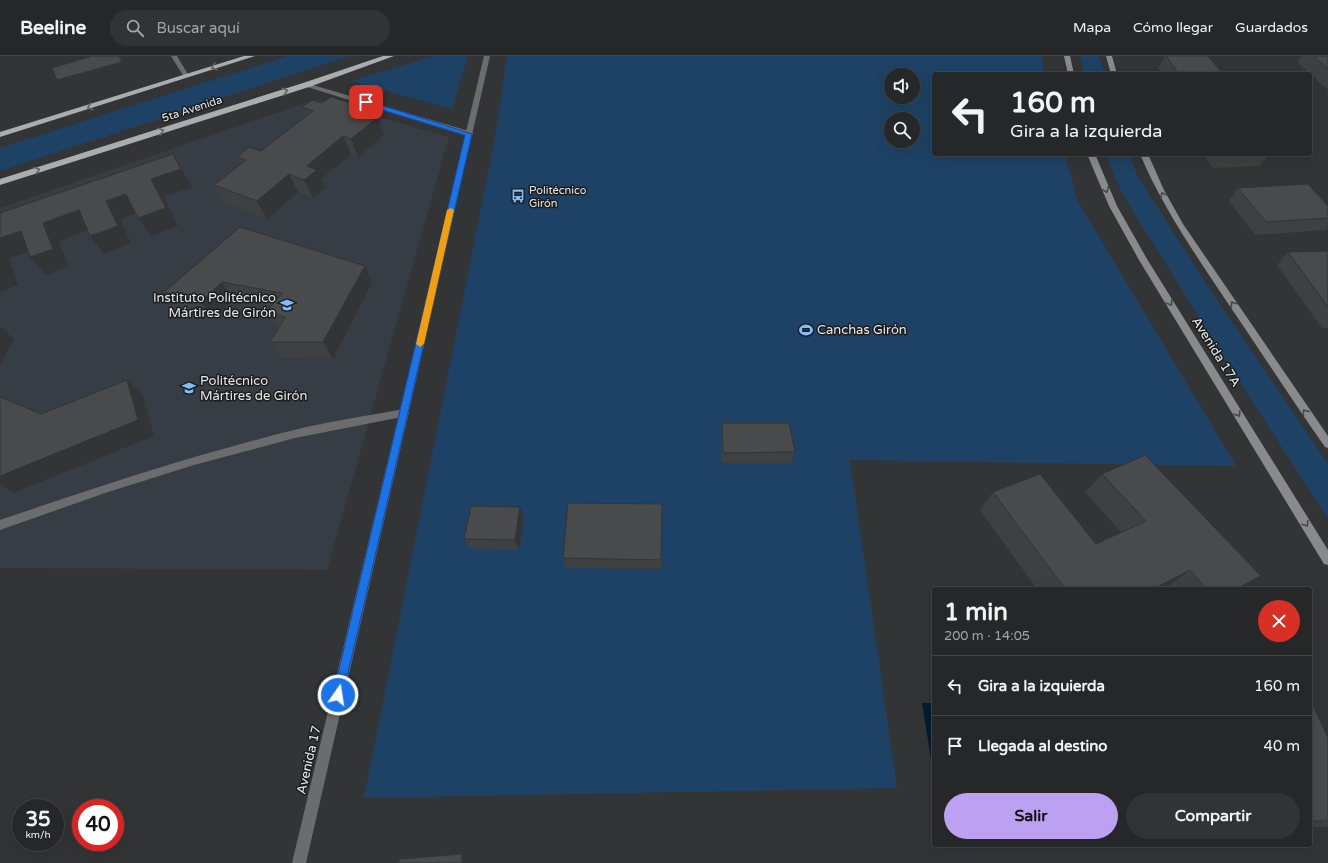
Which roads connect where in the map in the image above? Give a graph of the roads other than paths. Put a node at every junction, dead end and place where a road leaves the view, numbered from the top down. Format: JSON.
{"nodes":[{"id":1,"x":174,"y":56,"type":"edge"},
{"id":2,"x":251,"y":56,"type":"edge"},
{"id":3,"x":390,"y":56,"type":"edge"},
{"id":4,"x":487,"y":56,"type":"edge"},
{"id":5,"x":1066,"y":56,"type":"edge"},
{"id":6,"x":1109,"y":56,"type":"edge"},
{"id":7,"x":1070,"y":72,"type":"edge"},
{"id":8,"x":1113,"y":72,"type":"edge"},
{"id":9,"x":186,"y":76,"type":"junction"},
{"id":10,"x":306,"y":85,"type":"junction"},
{"id":11,"x":469,"y":134,"type":"junction"},
{"id":12,"x":0,"y":135,"type":"edge"},
{"id":13,"x":1092,"y":156,"type":"edge"},
{"id":14,"x":1145,"y":156,"type":"edge"},
{"id":15,"x":0,"y":182,"type":"edge"},
{"id":16,"x":404,"y":413,"type":"junction"},
{"id":17,"x":1328,"y":444,"type":"edge"},
{"id":18,"x":0,"y":525,"type":"edge"},
{"id":19,"x":1328,"y":560,"type":"edge"},
{"id":20,"x":299,"y":863,"type":"edge"}],
"edges":[{"from":1,"to":9,"type":"street"},
{"from":2,"to":9,"type":"highway","one_way":true},
{"from":3,"to":10,"type":"highway","name":"5ta Avenida"},
{"from":4,"to":11,"type":"street","name":"Avenida 17"},
{"from":5,"to":7,"type":"main road"},
{"from":6,"to":8,"type":"main road"},
{"from":9,"to":12,"type":"highway","one_way":true},
{"from":10,"to":11,"type":"street"},
{"from":15,"to":10,"type":"highway","name":"5ta Avenida","one_way":true},
{"from":11,"to":16,"type":"street","name":"Avenida 17"},
{"from":13,"to":19,"type":"main road","name":"Avenida 17A","one_way":true},
{"from":17,"to":14,"type":"main road","one_way":true},
{"from":16,"to":18,"type":"street"},
{"from":16,"to":20,"type":"street","name":"Avenida 17"}]}
